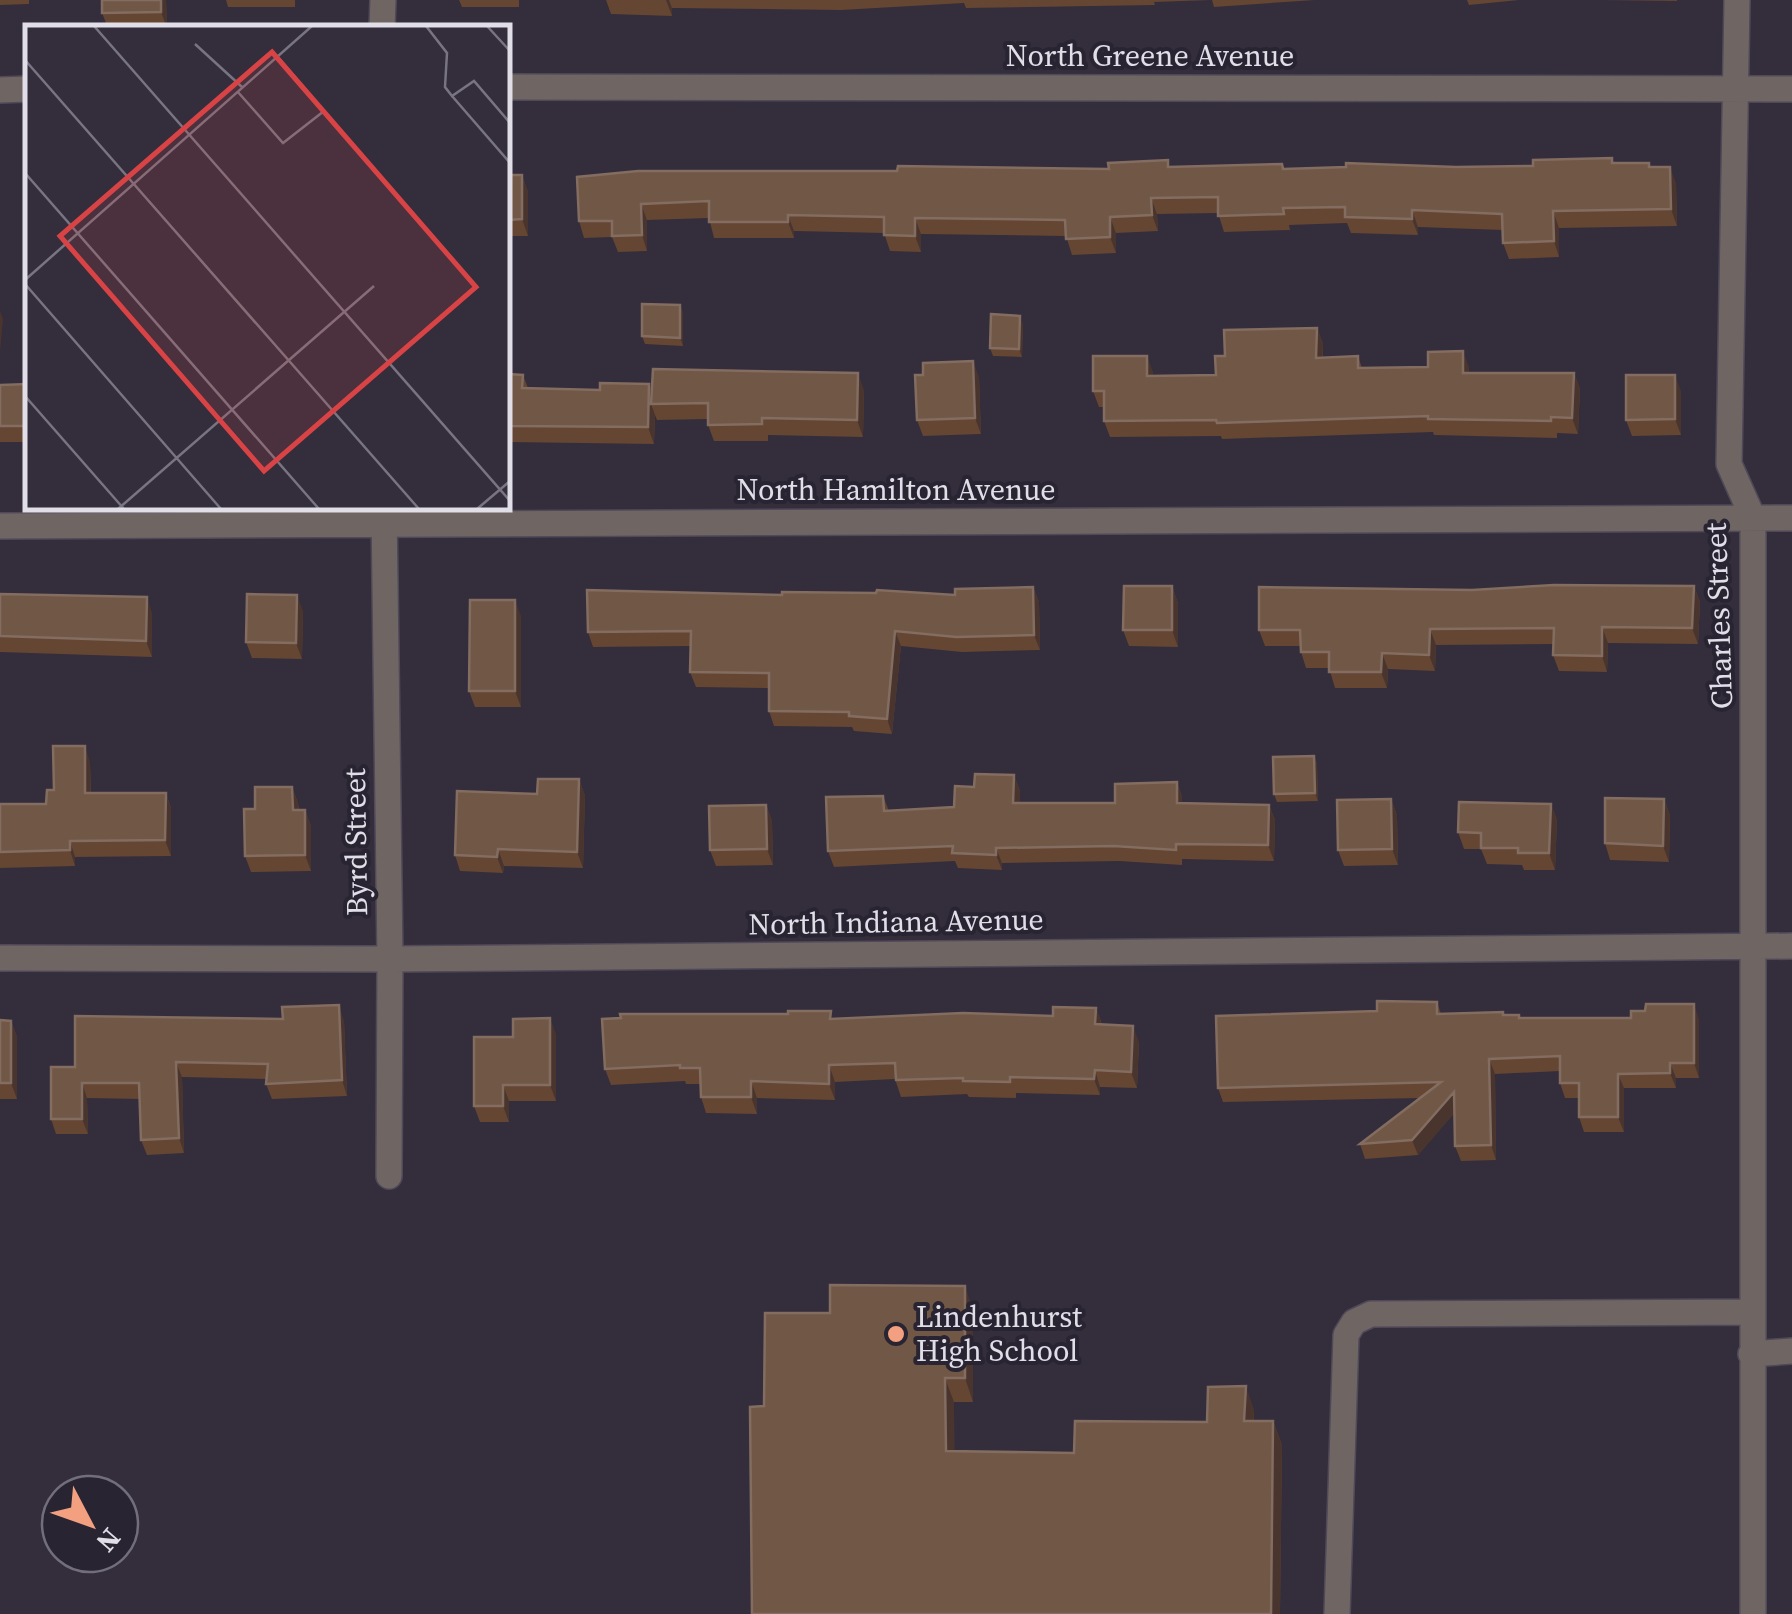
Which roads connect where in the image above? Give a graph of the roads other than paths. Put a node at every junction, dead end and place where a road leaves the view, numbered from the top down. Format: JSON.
{"nodes":[{"id":1,"x":383,"y":0,"type":"edge"},
{"id":2,"x":1737,"y":0,"type":"edge"},
{"id":3,"x":382,"y":25,"type":"edge"},
{"id":4,"x":510,"y":87,"type":"edge"},
{"id":5,"x":1738,"y":89,"type":"junction"},
{"id":6,"x":1792,"y":89,"type":"edge"},
{"id":7,"x":384,"y":516,"type":"edge"},
{"id":8,"x":1753,"y":518,"type":"junction"},
{"id":9,"x":1792,"y":518,"type":"edge"},
{"id":10,"x":0,"y":526,"type":"edge"},
{"id":11,"x":1755,"y":946,"type":"junction"},
{"id":12,"x":1792,"y":946,"type":"edge"},
{"id":13,"x":0,"y":958,"type":"edge"},
{"id":14,"x":390,"y":959,"type":"junction"},
{"id":15,"x":389,"y":1176,"type":"dead end"},
{"id":16,"x":1752,"y":1312,"type":"junction"},
{"id":17,"x":1792,"y":1351,"type":"edge"},
{"id":18,"x":1751,"y":1354,"type":"junction"},
{"id":19,"x":1337,"y":1614,"type":"edge"},
{"id":20,"x":1752,"y":1614,"type":"edge"}],
"edges":[{"from":1,"to":3,"type":"street"},
{"from":2,"to":5,"type":"street","name":"Charles Street"},
{"from":4,"to":5,"type":"street","name":"North Greene Avenue"},
{"from":5,"to":6,"type":"street","name":"North Greene Avenue"},
{"from":5,"to":8,"type":"street","name":"Charles Street"},
{"from":7,"to":8,"type":"street","name":"North Hamilton Avenue"},
{"from":7,"to":10,"type":"street","name":"North Hamilton Avenue"},
{"from":7,"to":14,"type":"street","name":"Byrd Street"},
{"from":8,"to":9,"type":"street","name":"North Hamilton Avenue"},
{"from":8,"to":11,"type":"street","name":"Charles Street"},
{"from":11,"to":12,"type":"street","name":"North Indiana Avenue"},
{"from":11,"to":14,"type":"street","name":"North Indiana Avenue"},
{"from":11,"to":16,"type":"street","name":"Charles Street"},
{"from":13,"to":14,"type":"street","name":"North Indiana Avenue"},
{"from":14,"to":15,"type":"street","name":"Byrd Street"},
{"from":16,"to":18,"type":"street","name":"Charles Street"},
{"from":16,"to":19,"type":"street"},
{"from":17,"to":18,"type":"street"},
{"from":18,"to":20,"type":"street","name":"Charles Street"}]}
